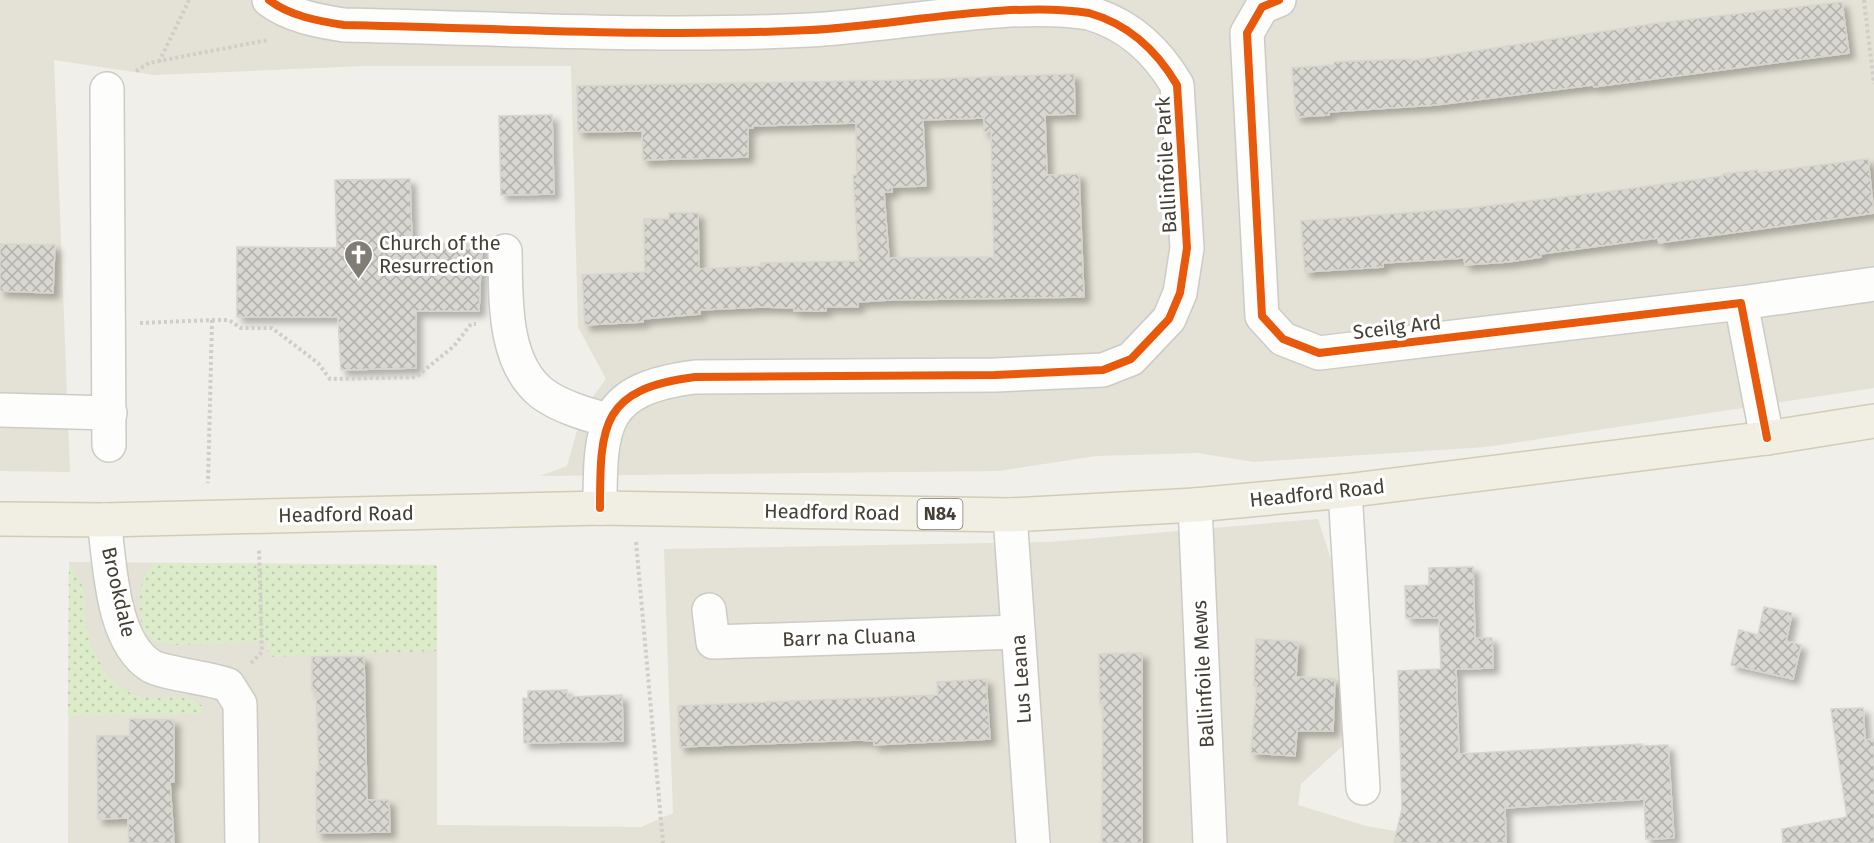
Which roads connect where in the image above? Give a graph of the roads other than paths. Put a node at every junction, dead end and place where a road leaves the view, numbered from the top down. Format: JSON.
{"nodes":[{"id":1,"x":1279,"y":0,"type":"edge"},
{"id":2,"x":279,"y":6,"type":"edge"},
{"id":3,"x":107,"y":89,"type":"road end"},
{"id":4,"x":505,"y":251,"type":"dead end"},
{"id":5,"x":1874,"y":284,"type":"edge"},
{"id":6,"x":1741,"y":303,"type":"junction"},
{"id":7,"x":0,"y":410,"type":"edge"},
{"id":8,"x":110,"y":413,"type":"junction"},
{"id":9,"x":607,"y":420,"type":"junction"},
{"id":10,"x":1874,"y":421,"type":"edge"},
{"id":11,"x":1767,"y":438,"type":"junction"},
{"id":12,"x":109,"y":445,"type":"dead end"},
{"id":13,"x":1345,"y":491,"type":"junction"},
{"id":14,"x":1195,"y":505,"type":"junction"},
{"id":15,"x":600,"y":508,"type":"junction"},
{"id":16,"x":1010,"y":514,"type":"junction"},
{"id":17,"x":0,"y":519,"type":"edge"},
{"id":18,"x":104,"y":520,"type":"junction"},
{"id":19,"x":708,"y":610,"type":"dead end"},
{"id":20,"x":1018,"y":632,"type":"junction"},
{"id":21,"x":1363,"y":788,"type":"dead end"},
{"id":22,"x":242,"y":843,"type":"edge"},
{"id":23,"x":1033,"y":843,"type":"edge"},
{"id":24,"x":1210,"y":843,"type":"edge"}],
"edges":[{"from":1,"to":6,"type":"street","name":"Sceilg Ard"},
{"from":2,"to":9,"type":"street","name":"Ballinfoile Park"},
{"from":3,"to":8,"type":"street"},
{"from":4,"to":9,"type":"street"},
{"from":5,"to":6,"type":"street","name":"Sceilg Ard"},
{"from":6,"to":11,"type":"street"},
{"from":7,"to":8,"type":"street"},
{"from":8,"to":12,"type":"street"},
{"from":9,"to":15,"type":"street"},
{"from":10,"to":11,"type":"main road","name":"Headford Road","number":"N84"},
{"from":11,"to":13,"type":"main road","name":"Headford Road","number":"N84"},
{"from":13,"to":14,"type":"main road","name":"Headford Road","number":"N84"},
{"from":13,"to":21,"type":"street"},
{"from":14,"to":16,"type":"main road","name":"Headford Road","number":"N84"},
{"from":14,"to":24,"type":"street","name":"Ballinfoile Mews"},
{"from":15,"to":16,"type":"main road","name":"Headford Road","number":"N84"},
{"from":15,"to":18,"type":"main road","name":"Headford Road","number":"N84"},
{"from":16,"to":20,"type":"street","name":"Lus Leana"},
{"from":17,"to":18,"type":"main road","name":"Headford Road","number":"N84"},
{"from":18,"to":22,"type":"street","name":"Brookdale"},
{"from":19,"to":20,"type":"street","name":"Barr na Cluana"},
{"from":20,"to":23,"type":"street","name":"Lus Leana"}]}
